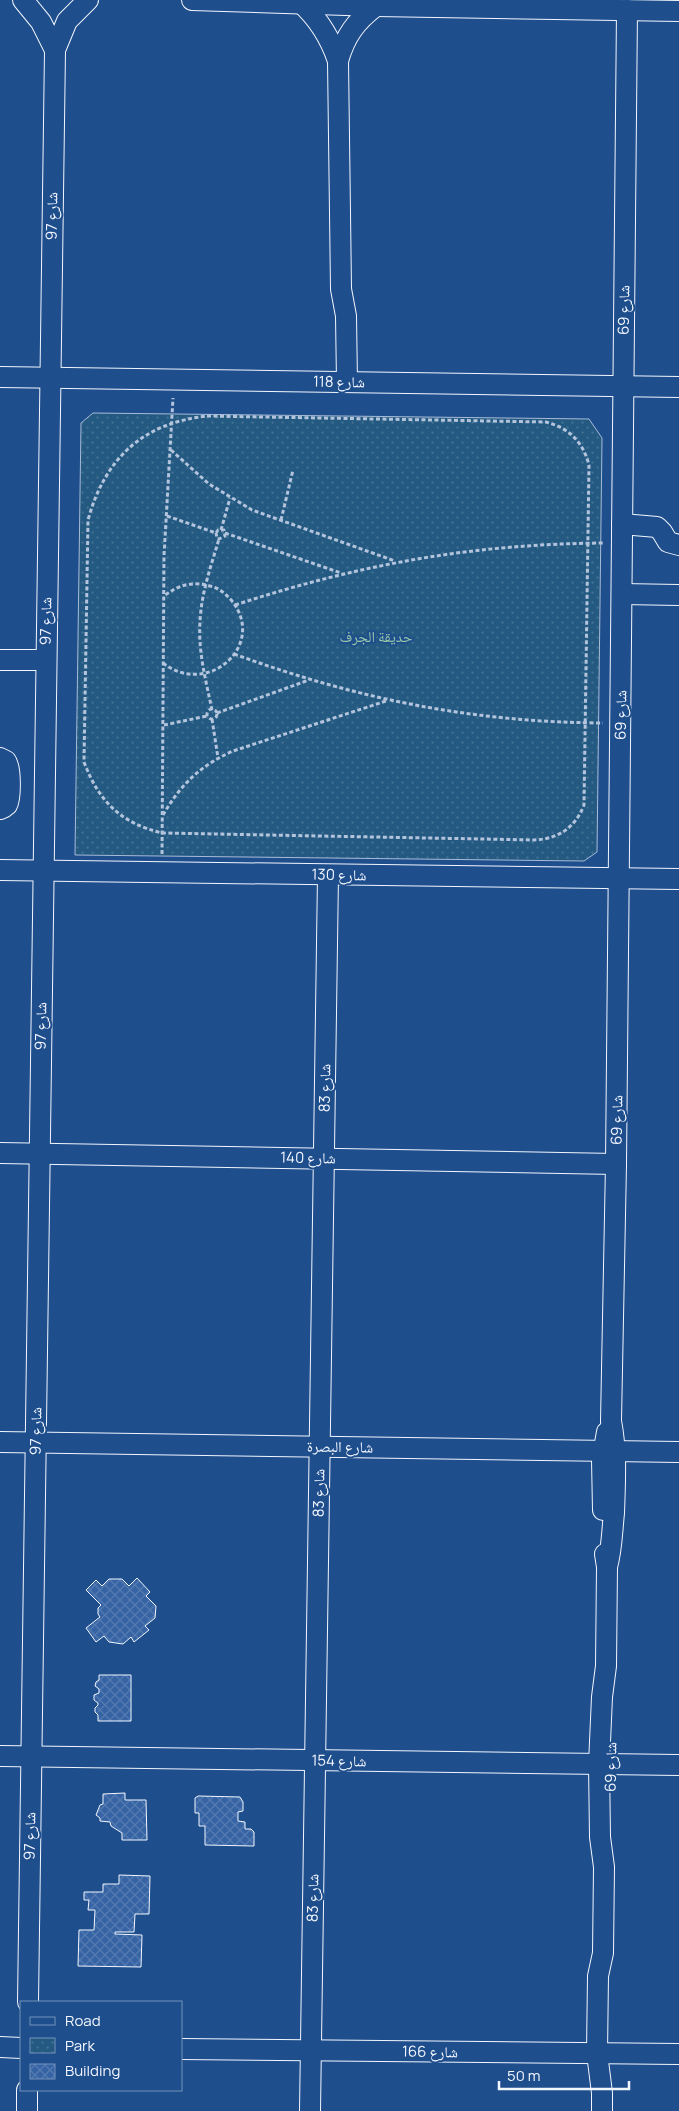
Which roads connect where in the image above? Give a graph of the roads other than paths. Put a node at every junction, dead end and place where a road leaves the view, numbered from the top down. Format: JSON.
{"nodes":[{"id":1,"x":23,"y":0,"type":"edge"},
{"id":2,"x":88,"y":0,"type":"edge"},
{"id":3,"x":192,"y":0,"type":"edge"},
{"id":4,"x":300,"y":2,"type":"junction"},
{"id":5,"x":376,"y":6,"type":"junction"},
{"id":6,"x":627,"y":10,"type":"junction"},
{"id":7,"x":679,"y":11,"type":"edge"},
{"id":8,"x":55,"y":50,"type":"junction"},
{"id":9,"x":338,"y":60,"type":"junction"},
{"id":10,"x":0,"y":377,"type":"edge"},
{"id":11,"x":50,"y":377,"type":"junction"},
{"id":12,"x":340,"y":382,"type":"junction"},
{"id":13,"x":624,"y":386,"type":"junction"},
{"id":14,"x":679,"y":387,"type":"edge"},
{"id":15,"x":622,"y":533,"type":"junction"},
{"id":16,"x":679,"y":545,"type":"edge"},
{"id":17,"x":622,"y":594,"type":"junction"},
{"id":18,"x":679,"y":595,"type":"edge"},
{"id":19,"x":0,"y":660,"type":"edge"},
{"id":20,"x":46,"y":660,"type":"junction"},
{"id":21,"x":0,"y":758,"type":"edge"},
{"id":22,"x":0,"y":809,"type":"edge"},
{"id":23,"x":0,"y":870,"type":"edge"},
{"id":24,"x":42,"y":870,"type":"junction"},
{"id":25,"x":328,"y":874,"type":"junction"},
{"id":26,"x":619,"y":878,"type":"junction"},
{"id":27,"x":679,"y":879,"type":"edge"},
{"id":28,"x":0,"y":1153,"type":"edge"},
{"id":29,"x":40,"y":1153,"type":"junction"},
{"id":30,"x":324,"y":1158,"type":"junction"},
{"id":31,"x":616,"y":1164,"type":"junction"},
{"id":32,"x":0,"y":1442,"type":"edge"},
{"id":33,"x":35,"y":1442,"type":"junction"},
{"id":34,"x":320,"y":1447,"type":"junction"},
{"id":35,"x":609,"y":1451,"type":"junction"},
{"id":36,"x":679,"y":1452,"type":"edge"},
{"id":37,"x":0,"y":1756,"type":"edge"},
{"id":38,"x":31,"y":1757,"type":"junction"},
{"id":39,"x":315,"y":1760,"type":"junction"},
{"id":40,"x":605,"y":1764,"type":"junction"},
{"id":41,"x":679,"y":1765,"type":"edge"},
{"id":42,"x":28,"y":2001,"type":"edge"},
{"id":43,"x":0,"y":2047,"type":"edge"},
{"id":44,"x":20,"y":2048,"type":"edge"},
{"id":45,"x":182,"y":2049,"type":"edge"},
{"id":46,"x":311,"y":2050,"type":"junction"},
{"id":47,"x":603,"y":2053,"type":"junction"},
{"id":48,"x":679,"y":2054,"type":"edge"},
{"id":49,"x":27,"y":2091,"type":"edge"},
{"id":50,"x":602,"y":2102,"type":"edge"},
{"id":51,"x":26,"y":2111,"type":"edge"},
{"id":52,"x":310,"y":2111,"type":"edge"}],
"edges":[{"from":1,"to":8,"type":"street","name":"شارع 97"},
{"from":2,"to":8,"type":"street","name":"شارع 97"},
{"from":3,"to":4,"type":"street"},
{"from":4,"to":5,"type":"street"},
{"from":4,"to":9,"type":"street"},
{"from":5,"to":6,"type":"street"},
{"from":5,"to":9,"type":"street"},
{"from":6,"to":7,"type":"street"},
{"from":6,"to":13,"type":"street","name":"شارع 69"},
{"from":8,"to":11,"type":"street","name":"شارع 97"},
{"from":9,"to":12,"type":"street"},
{"from":10,"to":11,"type":"street","name":"شارع 118"},
{"from":11,"to":12,"type":"street","name":"شارع 118"},
{"from":11,"to":20,"type":"street","name":"شارع 97"},
{"from":12,"to":13,"type":"street","name":"شارع 118"},
{"from":13,"to":14,"type":"street","name":"شارع 118"},
{"from":13,"to":15,"type":"street","name":"شارع 69"},
{"from":15,"to":16,"type":"street"},
{"from":15,"to":17,"type":"street","name":"شارع 69"},
{"from":17,"to":18,"type":"street"},
{"from":17,"to":26,"type":"street","name":"شارع 69"},
{"from":19,"to":20,"type":"street"},
{"from":20,"to":24,"type":"street","name":"شارع 97"},
{"from":21,"to":22,"type":"street"},
{"from":23,"to":24,"type":"street","name":"شارع 130"},
{"from":24,"to":25,"type":"street","name":"شارع 130"},
{"from":24,"to":29,"type":"street","name":"شارع 97"},
{"from":25,"to":26,"type":"street","name":"شارع 130"},
{"from":25,"to":30,"type":"street","name":"شارع 83"},
{"from":26,"to":27,"type":"street","name":"شارع 130"},
{"from":26,"to":31,"type":"street","name":"شارع 69"},
{"from":28,"to":29,"type":"street","name":"شارع 140"},
{"from":29,"to":30,"type":"street","name":"شارع 140"},
{"from":29,"to":33,"type":"street","name":"شارع 97"},
{"from":30,"to":31,"type":"street","name":"شارع 140"},
{"from":30,"to":34,"type":"street","name":"شارع 83"},
{"from":31,"to":35,"type":"street","name":"شارع 69"},
{"from":32,"to":33,"type":"street","name":"شارع البصرة"},
{"from":33,"to":34,"type":"street","name":"شارع البصرة"},
{"from":33,"to":38,"type":"street","name":"شارع 97"},
{"from":34,"to":35,"type":"street","name":"شارع البصرة"},
{"from":34,"to":39,"type":"street","name":"شارع 83"},
{"from":35,"to":36,"type":"street","name":"شارع البصرة"},
{"from":35,"to":40,"type":"street","name":"شارع 69"},
{"from":37,"to":38,"type":"street","name":"شارع 154"},
{"from":38,"to":39,"type":"street","name":"شارع 154"},
{"from":38,"to":42,"type":"street","name":"شارع 97"},
{"from":39,"to":40,"type":"street","name":"شارع 154"},
{"from":39,"to":46,"type":"street","name":"شارع 83"},
{"from":40,"to":41,"type":"street","name":"شارع 154"},
{"from":40,"to":47,"type":"street","name":"شارع 69"},
{"from":43,"to":44,"type":"street"},
{"from":45,"to":46,"type":"street","name":"شارع 166"},
{"from":46,"to":47,"type":"street","name":"شارع 166"},
{"from":46,"to":52,"type":"street","name":"شارع 83"},
{"from":47,"to":48,"type":"street","name":"شارع 166"},
{"from":47,"to":50,"type":"street","name":"شارع 69"},
{"from":49,"to":51,"type":"street"}]}
